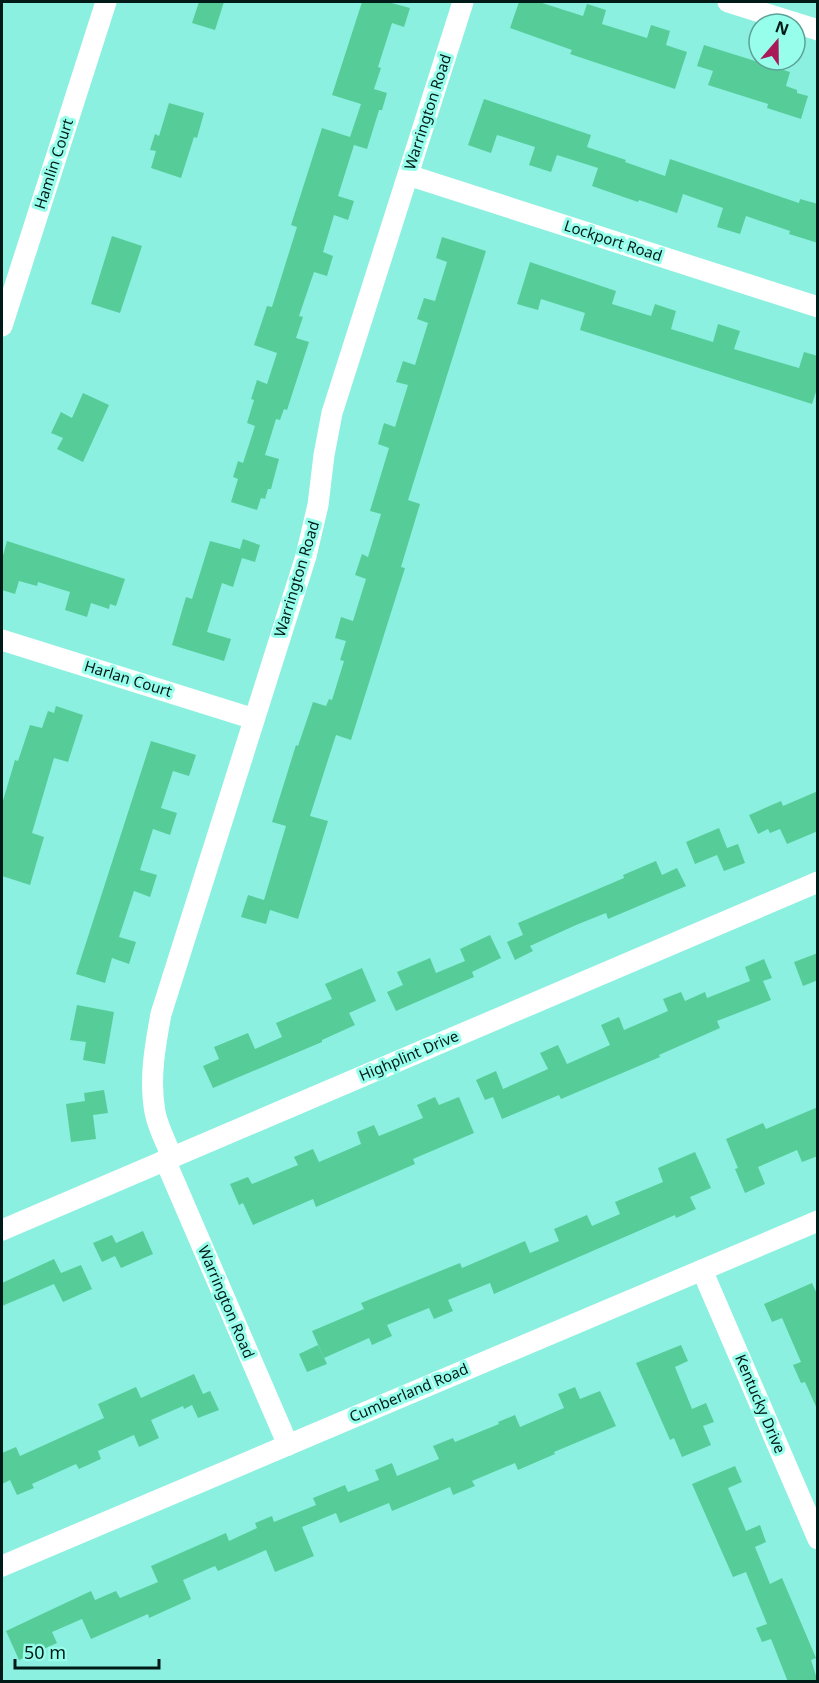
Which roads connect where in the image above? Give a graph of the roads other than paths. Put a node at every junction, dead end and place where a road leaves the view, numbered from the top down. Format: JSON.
{"nodes":[{"id":1,"x":106,"y":2,"type":"edge"},
{"id":2,"x":463,"y":2,"type":"edge"},
{"id":3,"x":728,"y":2,"type":"edge"},
{"id":4,"x":818,"y":30,"type":"edge"},
{"id":5,"x":408,"y":175,"type":"junction"},
{"id":6,"x":818,"y":307,"type":"edge"},
{"id":7,"x":2,"y":326,"type":"edge"},
{"id":8,"x":2,"y":642,"type":"edge"},
{"id":9,"x":254,"y":719,"type":"junction"},
{"id":10,"x":818,"y":882,"type":"edge"},
{"id":11,"x":168,"y":1158,"type":"junction"},
{"id":12,"x":818,"y":1221,"type":"edge"},
{"id":13,"x":2,"y":1230,"type":"edge"},
{"id":14,"x":702,"y":1270,"type":"junction"},
{"id":15,"x":288,"y":1445,"type":"junction"},
{"id":16,"x":818,"y":1539,"type":"edge"},
{"id":17,"x":2,"y":1566,"type":"edge"}],
"edges":[{"from":1,"to":7,"type":"street","name":"Hamlin Court"},
{"from":2,"to":5,"type":"street","name":"Warrington Road"},
{"from":3,"to":4,"type":"street"},
{"from":5,"to":6,"type":"street","name":"Lockport Road"},
{"from":5,"to":9,"type":"street","name":"Warrington Road"},
{"from":8,"to":9,"type":"street","name":"Harlan Court"},
{"from":9,"to":11,"type":"street","name":"Warrington Road"},
{"from":10,"to":11,"type":"street","name":"Highplint Drive"},
{"from":11,"to":13,"type":"street","name":"Highplint Drive"},
{"from":11,"to":15,"type":"street","name":"Warrington Road"},
{"from":12,"to":14,"type":"street","name":"Cumberland Road"},
{"from":14,"to":15,"type":"street","name":"Cumberland Road"},
{"from":14,"to":16,"type":"street","name":"Kentucky Drive"},
{"from":15,"to":17,"type":"street","name":"Cumberland Road"}]}
